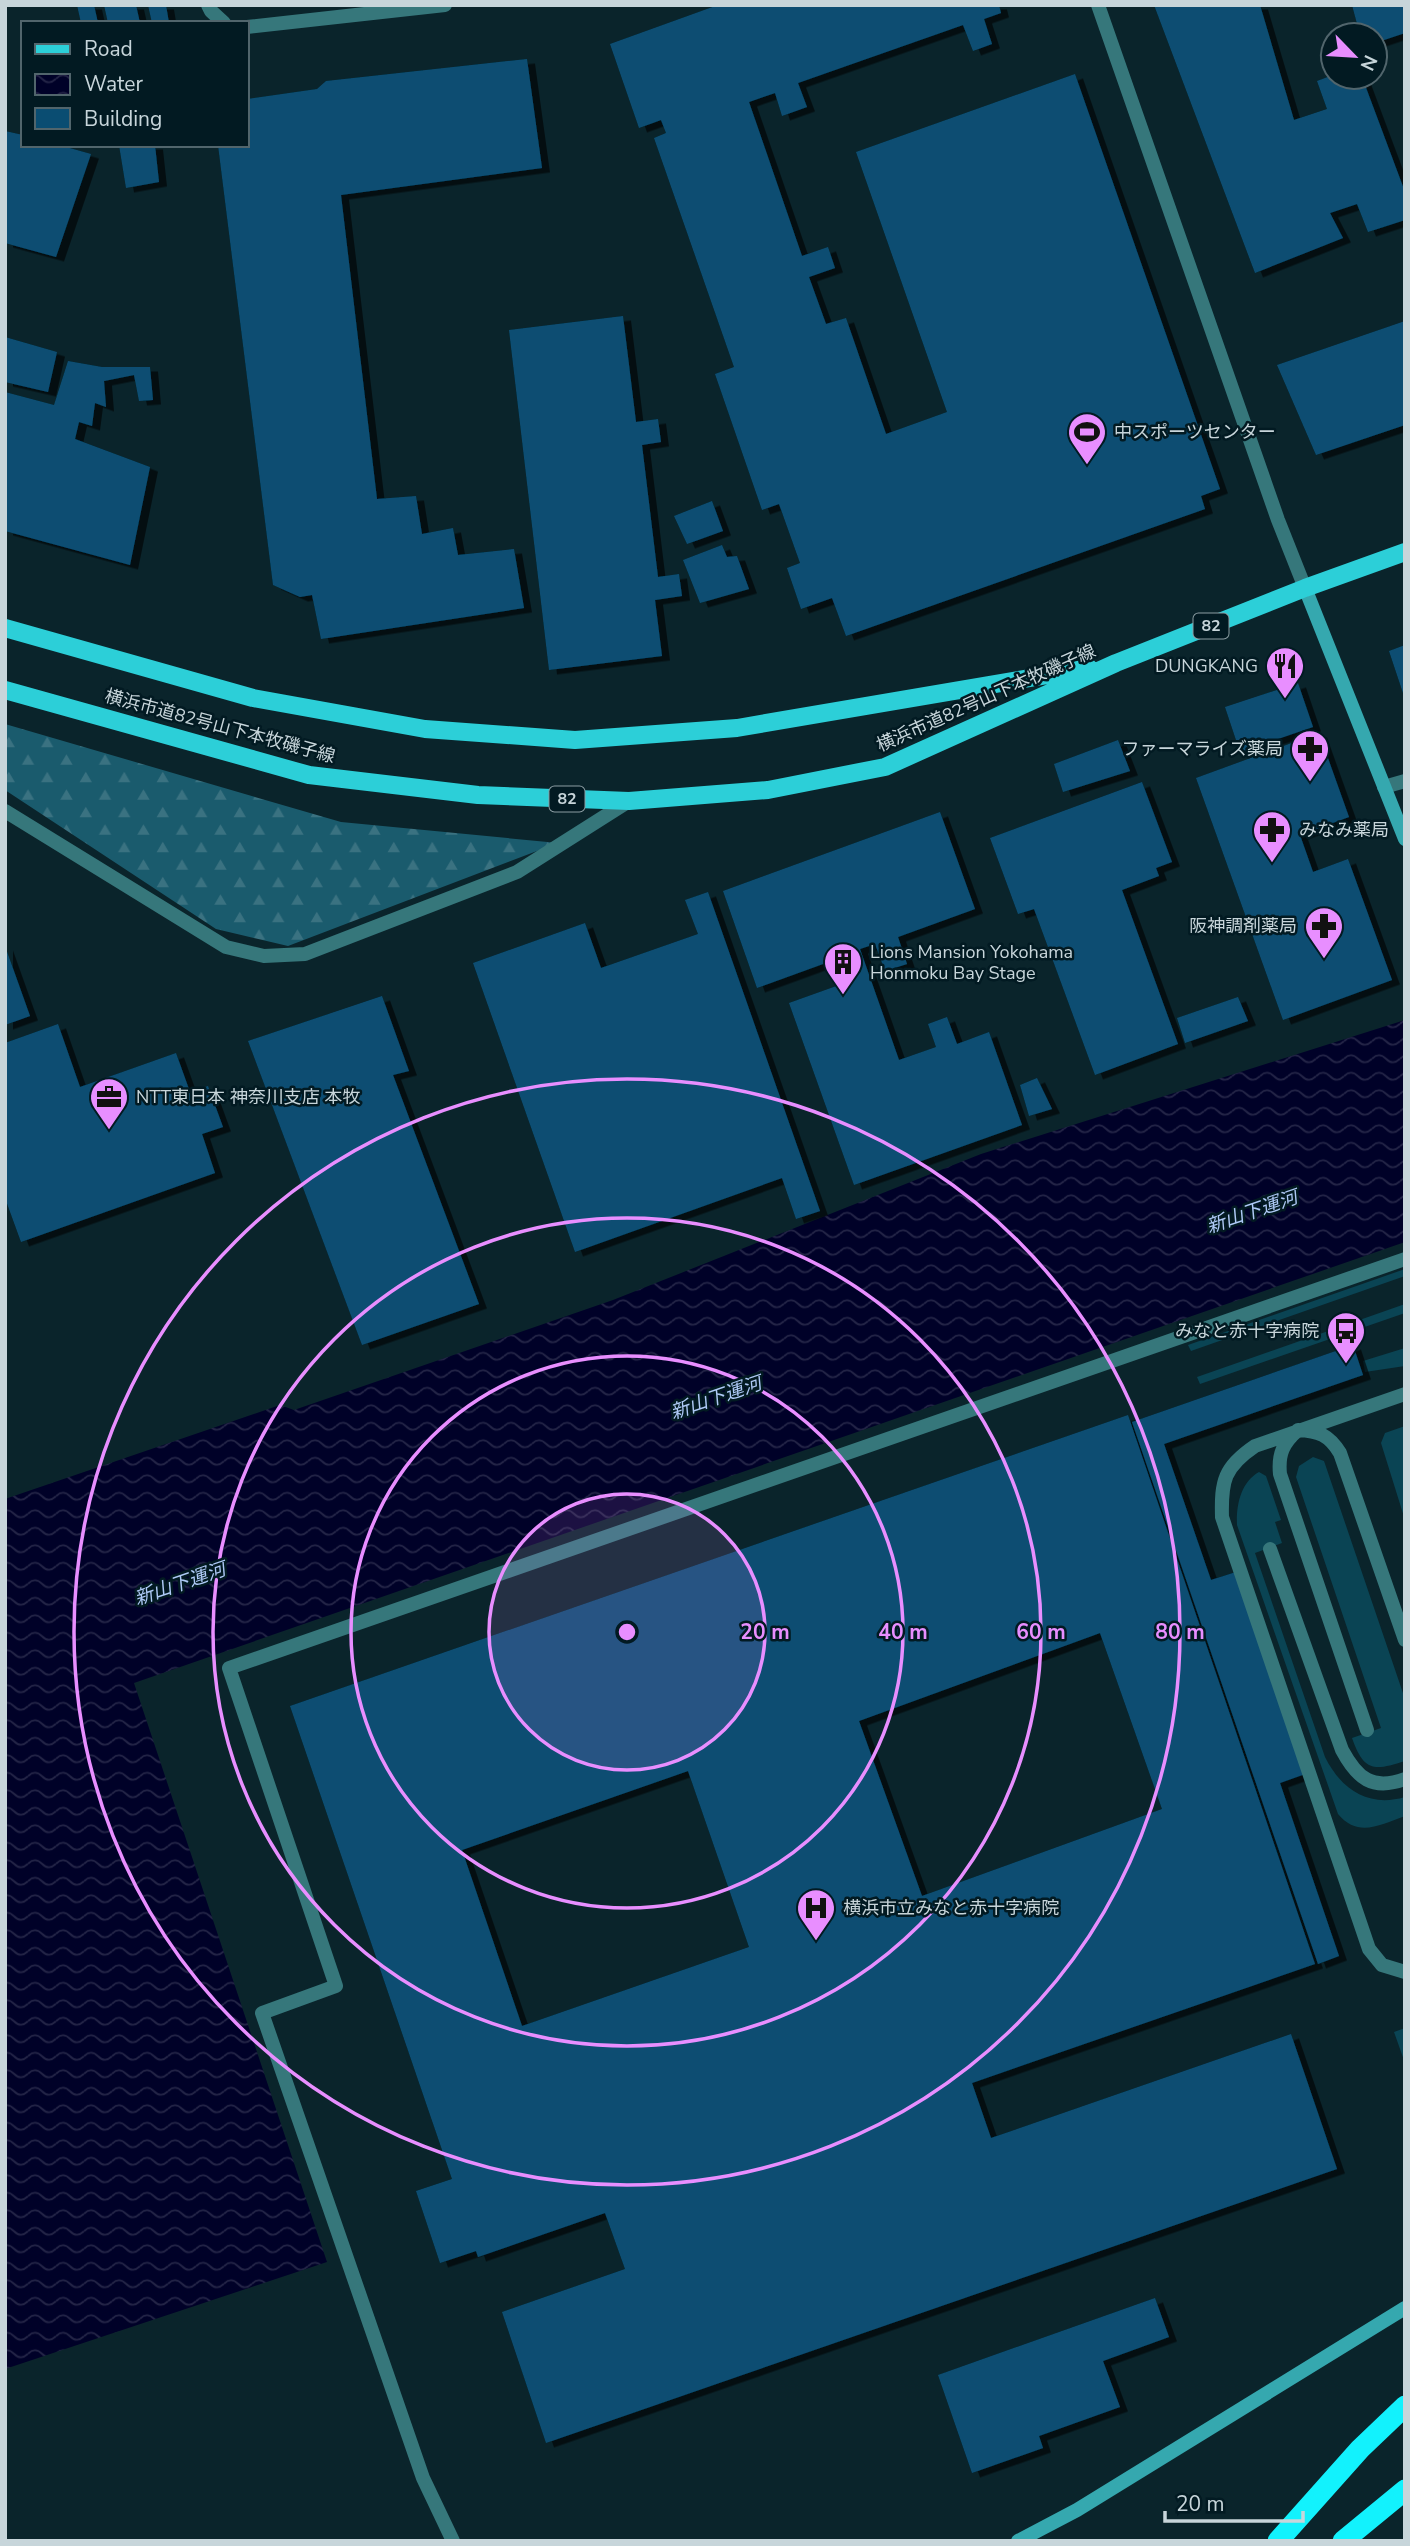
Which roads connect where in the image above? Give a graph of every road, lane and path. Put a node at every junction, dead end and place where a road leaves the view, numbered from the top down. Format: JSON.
{"nodes":[{"id":1,"x":208,"y":5,"type":"edge"},
{"id":2,"x":445,"y":5,"type":"edge"},
{"id":3,"x":1098,"y":5,"type":"edge"},
{"id":4,"x":409,"y":7,"type":"edge"},
{"id":5,"x":223,"y":21,"type":"edge"},
{"id":6,"x":248,"y":27,"type":"edge"},
{"id":7,"x":1405,"y":552,"type":"edge"},
{"id":8,"x":1306,"y":588,"type":"junction"},
{"id":9,"x":5,"y":628,"type":"edge"},
{"id":10,"x":1116,"y":663,"type":"junction"},
{"id":11,"x":5,"y":690,"type":"edge"},
{"id":12,"x":1405,"y":781,"type":"edge"},
{"id":13,"x":1384,"y":788,"type":"junction"},
{"id":14,"x":629,"y":801,"type":"junction"},
{"id":15,"x":5,"y":811,"type":"edge"},
{"id":16,"x":1405,"y":839,"type":"edge"},
{"id":17,"x":1405,"y":1259,"type":"edge"},
{"id":18,"x":1405,"y":1394,"type":"edge"},
{"id":19,"x":1298,"y":1430,"type":"junction"},
{"id":20,"x":1270,"y":1549,"type":"dead end"},
{"id":21,"x":1405,"y":1640,"type":"edge"},
{"id":22,"x":1367,"y":1730,"type":"dead end"},
{"id":23,"x":1405,"y":1779,"type":"edge"},
{"id":24,"x":1405,"y":1972,"type":"edge"},
{"id":25,"x":1405,"y":2308,"type":"edge"},
{"id":26,"x":1405,"y":2406,"type":"edge"},
{"id":27,"x":1405,"y":2490,"type":"edge"},
{"id":28,"x":453,"y":2541,"type":"edge"},
{"id":29,"x":1018,"y":2541,"type":"edge"},
{"id":30,"x":1278,"y":2541,"type":"edge"},
{"id":31,"x":1343,"y":2541,"type":"edge"}],
"edges":[{"from":1,"to":5,"type":"street"},
{"from":2,"to":4,"type":"street"},
{"from":3,"to":8,"type":"street"},
{"from":4,"to":6,"type":"street"},
{"from":7,"to":8,"type":"main road","name":"横浜市道82号山下本牧磯子線","number":"82"},
{"from":8,"to":10,"type":"main road","name":"横浜市道82号山下本牧磯子線","number":"82"},
{"from":8,"to":13,"type":"street"},
{"from":9,"to":10,"type":"main road","name":"横浜市道82号山下本牧磯子線","number":"82"},
{"from":10,"to":14,"type":"main road","name":"横浜市道82号山下本牧磯子線","number":"82"},
{"from":11,"to":14,"type":"main road","name":"横浜市道82号山下本牧磯子線","number":"82"},
{"from":12,"to":13,"type":"street"},
{"from":13,"to":16,"type":"street"},
{"from":14,"to":15,"type":"street"},
{"from":17,"to":28,"type":"street"},
{"from":18,"to":19,"type":"street"},
{"from":19,"to":21,"type":"street"},
{"from":19,"to":22,"type":"street"},
{"from":19,"to":24,"type":"street"},
{"from":20,"to":23,"type":"street"},
{"from":25,"to":29,"type":"street"},
{"from":26,"to":30,"type":"highway"},
{"from":27,"to":31,"type":"highway"}]}
